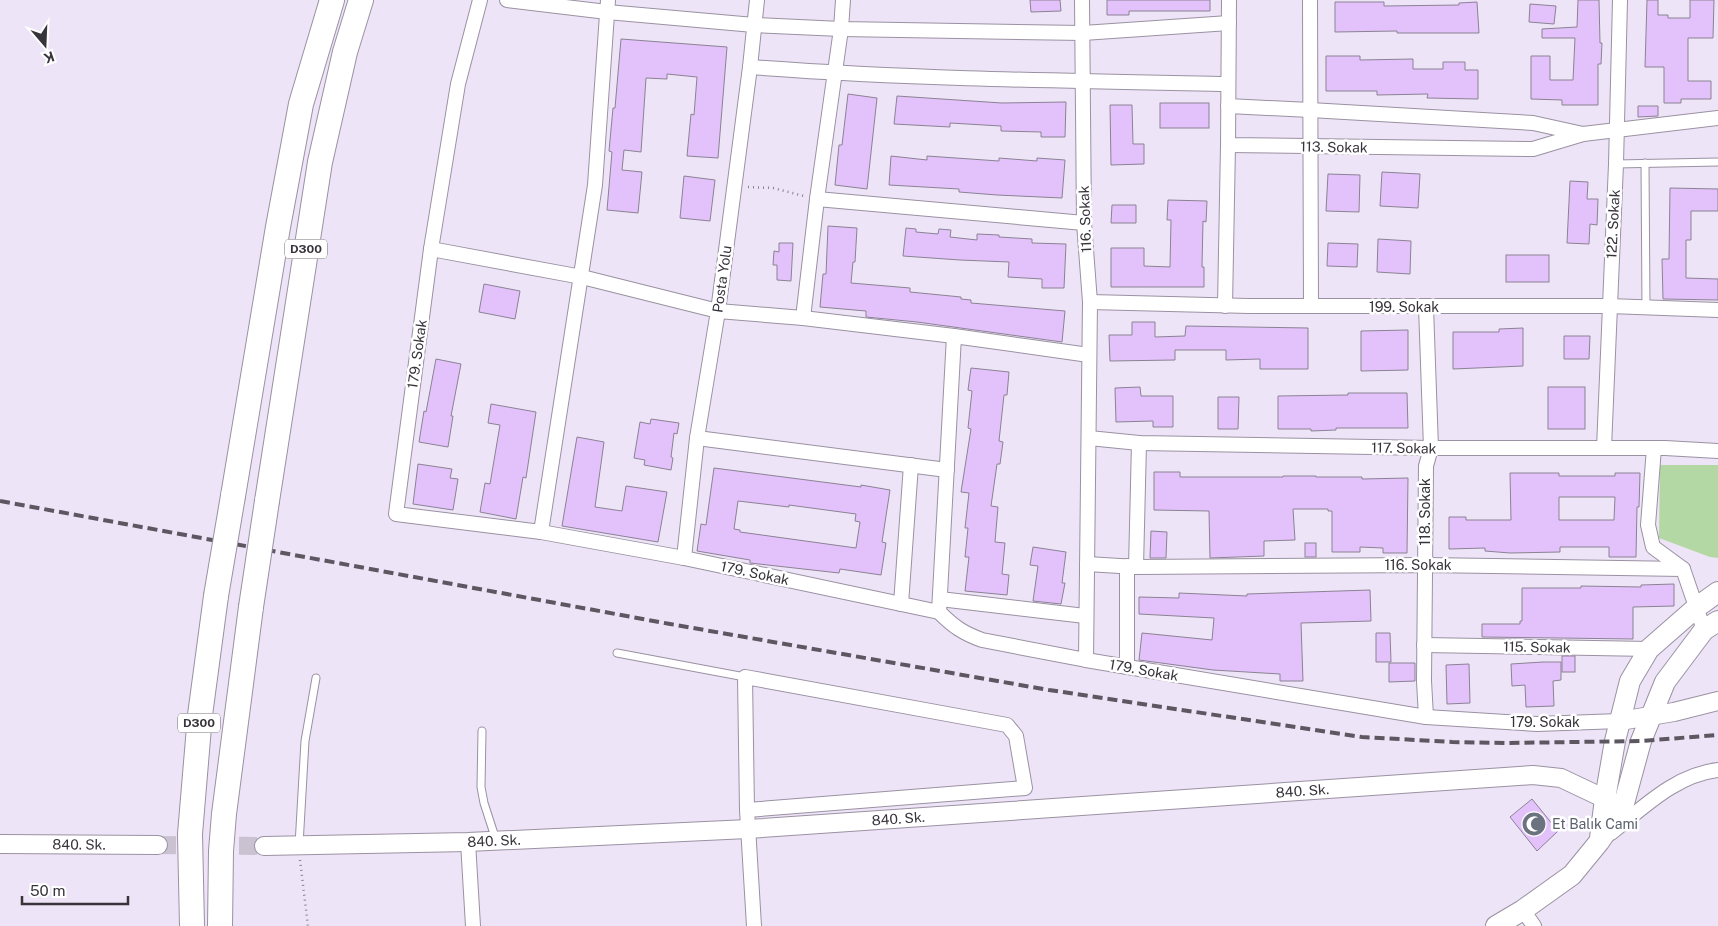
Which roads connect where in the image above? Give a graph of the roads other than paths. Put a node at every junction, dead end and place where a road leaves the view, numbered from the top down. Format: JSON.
{"nodes":[{"id":1,"x":332,"y":0,"type":"edge"},
{"id":2,"x":360,"y":0,"type":"edge"},
{"id":3,"x":480,"y":0,"type":"edge"},
{"id":4,"x":507,"y":0,"type":"edge"},
{"id":5,"x":757,"y":0,"type":"edge"},
{"id":6,"x":843,"y":0,"type":"edge"},
{"id":7,"x":1082,"y":0,"type":"edge"},
{"id":8,"x":1229,"y":0,"type":"edge"},
{"id":9,"x":1310,"y":0,"type":"edge"},
{"id":10,"x":1620,"y":0,"type":"edge"},
{"id":11,"x":608,"y":6,"type":"edge"},
{"id":12,"x":1229,"y":23,"type":"junction"},
{"id":13,"x":754,"y":25,"type":"junction"},
{"id":14,"x":840,"y":29,"type":"junction"},
{"id":15,"x":1083,"y":34,"type":"junction"},
{"id":16,"x":750,"y":67,"type":"junction"},
{"id":17,"x":835,"y":73,"type":"junction"},
{"id":18,"x":1082,"y":81,"type":"junction"},
{"id":19,"x":1228,"y":84,"type":"junction"},
{"id":20,"x":1228,"y":106,"type":"junction"},
{"id":21,"x":1310,"y":110,"type":"junction"},
{"id":22,"x":1718,"y":118,"type":"edge"},
{"id":23,"x":1617,"y":129,"type":"junction"},
{"id":24,"x":1583,"y":134,"type":"junction"},
{"id":25,"x":1228,"y":144,"type":"junction"},
{"id":26,"x":1310,"y":147,"type":"junction"},
{"id":27,"x":1718,"y":162,"type":"edge"},
{"id":28,"x":1645,"y":163,"type":"junction"},
{"id":29,"x":1616,"y":164,"type":"junction"},
{"id":30,"x":817,"y":199,"type":"junction"},
{"id":31,"x":1084,"y":223,"type":"junction"},
{"id":32,"x":431,"y":249,"type":"junction"},
{"id":33,"x":582,"y":277,"type":"junction"},
{"id":34,"x":1090,"y":302,"type":"junction"},
{"id":35,"x":1225,"y":306,"type":"junction"},
{"id":36,"x":1311,"y":306,"type":"junction"},
{"id":37,"x":1610,"y":306,"type":"junction"},
{"id":38,"x":1426,"y":307,"type":"junction"},
{"id":39,"x":1646,"y":308,"type":"junction"},
{"id":40,"x":1718,"y":310,"type":"edge"},
{"id":41,"x":718,"y":311,"type":"junction"},
{"id":42,"x":803,"y":318,"type":"junction"},
{"id":43,"x":954,"y":336,"type":"junction"},
{"id":44,"x":1089,"y":355,"type":"junction"},
{"id":45,"x":697,"y":438,"type":"junction"},
{"id":46,"x":1089,"y":438,"type":"junction"},
{"id":47,"x":1139,"y":443,"type":"junction"},
{"id":48,"x":1430,"y":448,"type":"junction"},
{"id":49,"x":1604,"y":448,"type":"junction"},
{"id":50,"x":1654,"y":448,"type":"junction"},
{"id":51,"x":1718,"y":451,"type":"edge"},
{"id":52,"x":910,"y":465,"type":"junction"},
{"id":53,"x":946,"y":470,"type":"junction"},
{"id":54,"x":541,"y":532,"type":"junction"},
{"id":55,"x":684,"y":558,"type":"junction"},
{"id":56,"x":1087,"y":564,"type":"junction"},
{"id":57,"x":1425,"y":565,"type":"junction"},
{"id":58,"x":1132,"y":567,"type":"junction"},
{"id":59,"x":1684,"y":569,"type":"junction"},
{"id":60,"x":1718,"y":592,"type":"edge"},
{"id":61,"x":901,"y":604,"type":"junction"},
{"id":62,"x":939,"y":605,"type":"junction"},
{"id":63,"x":1697,"y":607,"type":"junction"},
{"id":64,"x":1085,"y":616,"type":"junction"},
{"id":65,"x":1711,"y":626,"type":"edge"},
{"id":66,"x":1424,"y":645,"type":"junction"},
{"id":67,"x":1649,"y":649,"type":"junction"},
{"id":68,"x":617,"y":653,"type":"dead end"},
{"id":69,"x":1086,"y":660,"type":"junction"},
{"id":70,"x":1126,"y":667,"type":"junction"},
{"id":71,"x":745,"y":677,"type":"junction"},
{"id":72,"x":316,"y":678,"type":"dead end"},
{"id":73,"x":1718,"y":701,"type":"edge"},
{"id":74,"x":1651,"y":716,"type":"junction"},
{"id":75,"x":1426,"y":717,"type":"junction"},
{"id":76,"x":1620,"y":721,"type":"junction"},
{"id":77,"x":482,"y":731,"type":"dead end"},
{"id":78,"x":1718,"y":770,"type":"edge"},
{"id":79,"x":1605,"y":799,"type":"junction"},
{"id":80,"x":1623,"y":807,"type":"junction"},
{"id":81,"x":747,"y":810,"type":"junction"},
{"id":82,"x":748,"y":829,"type":"junction"},
{"id":83,"x":496,"y":841,"type":"junction"},
{"id":84,"x":468,"y":842,"type":"junction"},
{"id":85,"x":1600,"y":842,"type":"junction"},
{"id":86,"x":0,"y":844,"type":"edge"},
{"id":87,"x":158,"y":845,"type":"tunnel mouth"},
{"id":88,"x":298,"y":845,"type":"junction"},
{"id":89,"x":264,"y":846,"type":"tunnel mouth"},
{"id":90,"x":1528,"y":918,"type":"edge"},
{"id":91,"x":192,"y":926,"type":"edge"},
{"id":92,"x":220,"y":926,"type":"edge"},
{"id":93,"x":473,"y":926,"type":"edge"},
{"id":94,"x":754,"y":926,"type":"edge"},
{"id":95,"x":1496,"y":926,"type":"edge"}],
"edges":[{"from":1,"to":91,"type":"highway","number":"D300","bridge":true},
{"from":2,"to":92,"type":"highway","number":"D300","bridge":true},
{"from":3,"to":32,"type":"street","name":"179. Sokak"},
{"from":4,"to":11,"type":"street"},
{"from":5,"to":13,"type":"street","name":"Posta Yolu"},
{"from":6,"to":14,"type":"street"},
{"from":7,"to":15,"type":"street","name":"116. Sokak"},
{"from":8,"to":12,"type":"street"},
{"from":9,"to":21,"type":"street"},
{"from":10,"to":23,"type":"street","name":"122. Sokak"},
{"from":11,"to":13,"type":"street"},
{"from":11,"to":33,"type":"street"},
{"from":12,"to":15,"type":"street"},
{"from":12,"to":19,"type":"street"},
{"from":13,"to":14,"type":"street"},
{"from":13,"to":16,"type":"street","name":"Posta Yolu"},
{"from":14,"to":15,"type":"street"},
{"from":14,"to":17,"type":"street"},
{"from":15,"to":18,"type":"street","name":"116. Sokak"},
{"from":16,"to":17,"type":"street"},
{"from":16,"to":41,"type":"street","name":"Posta Yolu"},
{"from":17,"to":18,"type":"street"},
{"from":17,"to":30,"type":"street"},
{"from":18,"to":19,"type":"street"},
{"from":18,"to":31,"type":"street","name":"116. Sokak"},
{"from":19,"to":20,"type":"street"},
{"from":20,"to":21,"type":"street"},
{"from":20,"to":25,"type":"street"},
{"from":21,"to":24,"type":"street"},
{"from":21,"to":26,"type":"street"},
{"from":22,"to":23,"type":"street"},
{"from":23,"to":24,"type":"street"},
{"from":23,"to":29,"type":"street","name":"122. Sokak"},
{"from":24,"to":26,"type":"street","name":"113. Sokak"},
{"from":25,"to":26,"type":"street","name":"113. Sokak"},
{"from":25,"to":35,"type":"street"},
{"from":26,"to":36,"type":"street"},
{"from":27,"to":28,"type":"lane"},
{"from":28,"to":29,"type":"lane"},
{"from":28,"to":39,"type":"lane"},
{"from":29,"to":37,"type":"street","name":"122. Sokak"},
{"from":30,"to":31,"type":"street"},
{"from":30,"to":42,"type":"street"},
{"from":31,"to":34,"type":"street","name":"116. Sokak"},
{"from":32,"to":33,"type":"street"},
{"from":32,"to":54,"type":"street","name":"179. Sokak"},
{"from":33,"to":41,"type":"street"},
{"from":33,"to":54,"type":"street"},
{"from":34,"to":35,"type":"street","name":"199. Sokak"},
{"from":34,"to":44,"type":"street","name":"116. Sokak"},
{"from":35,"to":36,"type":"street","name":"199. Sokak"},
{"from":36,"to":38,"type":"street","name":"199. Sokak"},
{"from":37,"to":38,"type":"street","name":"199. Sokak"},
{"from":37,"to":39,"type":"street","name":"199. Sokak"},
{"from":37,"to":49,"type":"street","name":"122. Sokak"},
{"from":38,"to":48,"type":"street","name":"118. Sokak"},
{"from":39,"to":40,"type":"street","name":"199. Sokak"},
{"from":41,"to":42,"type":"street"},
{"from":41,"to":45,"type":"street","name":"Posta Yolu"},
{"from":42,"to":43,"type":"street"},
{"from":43,"to":44,"type":"street"},
{"from":43,"to":53,"type":"street"},
{"from":44,"to":46,"type":"street","name":"116. Sokak"},
{"from":45,"to":52,"type":"street"},
{"from":45,"to":55,"type":"street","name":"Posta Yolu"},
{"from":46,"to":47,"type":"street","name":"117. Sokak"},
{"from":46,"to":56,"type":"street","name":"116. Sokak"},
{"from":47,"to":48,"type":"street","name":"117. Sokak"},
{"from":47,"to":58,"type":"street"},
{"from":48,"to":49,"type":"street","name":"117. Sokak"},
{"from":48,"to":57,"type":"street","name":"118. Sokak"},
{"from":49,"to":50,"type":"street","name":"117. Sokak"},
{"from":50,"to":51,"type":"street","name":"117. Sokak"},
{"from":50,"to":59,"type":"street"},
{"from":52,"to":53,"type":"street"},
{"from":52,"to":61,"type":"street"},
{"from":53,"to":62,"type":"street"},
{"from":54,"to":55,"type":"street","name":"179. Sokak"},
{"from":55,"to":61,"type":"street","name":"179. Sokak"},
{"from":56,"to":58,"type":"street","name":"116. Sokak"},
{"from":56,"to":64,"type":"street","name":"116. Sokak"},
{"from":57,"to":58,"type":"street","name":"116. Sokak"},
{"from":57,"to":59,"type":"street","name":"116. Sokak"},
{"from":57,"to":66,"type":"street","name":"118. Sokak"},
{"from":58,"to":70,"type":"street"},
{"from":59,"to":63,"type":"street"},
{"from":60,"to":63,"type":"main road"},
{"from":61,"to":62,"type":"street","name":"179. Sokak"},
{"from":62,"to":64,"type":"street"},
{"from":62,"to":69,"type":"street","name":"179. Sokak"},
{"from":63,"to":65,"type":"street"},
{"from":63,"to":67,"type":"main road"},
{"from":64,"to":69,"type":"street","name":"116. Sokak"},
{"from":65,"to":74,"type":"main road"},
{"from":66,"to":67,"type":"street","name":"115. Sokak"},
{"from":66,"to":75,"type":"street","name":"118. Sokak"},
{"from":67,"to":76,"type":"main road"},
{"from":68,"to":71,"type":"lane"},
{"from":69,"to":70,"type":"street","name":"179. Sokak"},
{"from":70,"to":75,"type":"street","name":"179. Sokak"},
{"from":71,"to":81,"type":"street"},
{"from":71,"to":81,"type":"street"},
{"from":72,"to":88,"type":"lane"},
{"from":73,"to":74,"type":"street"},
{"from":74,"to":76,"type":"street"},
{"from":74,"to":80,"type":"main road"},
{"from":75,"to":76,"type":"street","name":"179. Sokak"},
{"from":76,"to":79,"type":"main road"},
{"from":77,"to":83,"type":"lane"},
{"from":78,"to":85,"type":"street"},
{"from":79,"to":80,"type":"street","name":"840. Sk."},
{"from":79,"to":82,"type":"street","name":"840. Sk."},
{"from":79,"to":85,"type":"main road"},
{"from":80,"to":85,"type":"main road"},
{"from":81,"to":82,"type":"street"},
{"from":82,"to":83,"type":"street","name":"840. Sk."},
{"from":82,"to":94,"type":"street"},
{"from":83,"to":84,"type":"street","name":"840. Sk."},
{"from":84,"to":88,"type":"street","name":"840. Sk."},
{"from":84,"to":93,"type":"street"},
{"from":85,"to":90,"type":"main road"},
{"from":86,"to":87,"type":"street","name":"840. Sk."},
{"from":88,"to":89,"type":"street","name":"840. Sk."},
{"from":90,"to":95,"type":"main road"}]}
